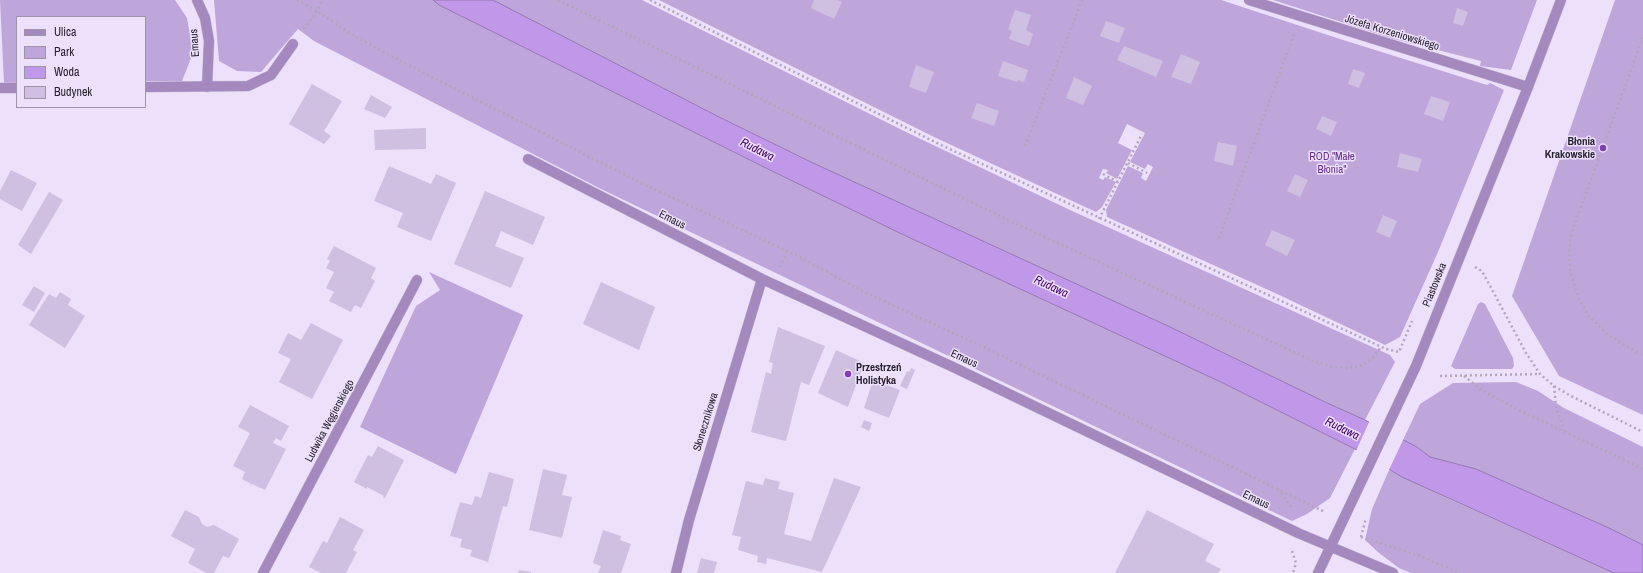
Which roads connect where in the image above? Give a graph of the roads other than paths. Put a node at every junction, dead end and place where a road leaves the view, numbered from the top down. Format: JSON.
{"nodes":[{"id":1,"x":197,"y":0,"type":"edge"},
{"id":2,"x":1249,"y":0,"type":"edge"},
{"id":3,"x":1561,"y":0,"type":"edge"},
{"id":4,"x":293,"y":44,"type":"road end"},
{"id":5,"x":207,"y":86,"type":"junction"},
{"id":6,"x":146,"y":87,"type":"edge"},
{"id":7,"x":1528,"y":87,"type":"junction"},
{"id":8,"x":0,"y":88,"type":"edge"},
{"id":9,"x":16,"y":88,"type":"edge"},
{"id":10,"x":528,"y":159,"type":"dead end"},
{"id":11,"x":762,"y":279,"type":"junction"},
{"id":12,"x":417,"y":280,"type":"dead end"},
{"id":13,"x":1331,"y":547,"type":"junction"},
{"id":14,"x":263,"y":573,"type":"edge"},
{"id":15,"x":676,"y":573,"type":"edge"},
{"id":16,"x":1318,"y":573,"type":"edge"},
{"id":17,"x":1393,"y":573,"type":"edge"}],
"edges":[{"from":1,"to":5,"type":"street","name":"Emaus"},
{"from":2,"to":7,"type":"street","name":"Józefa Korzeniowskiego"},
{"from":3,"to":7,"type":"street","name":"Piastowska"},
{"from":4,"to":5,"type":"street"},
{"from":5,"to":6,"type":"street"},
{"from":7,"to":13,"type":"street","name":"Piastowska"},
{"from":8,"to":9,"type":"street"},
{"from":10,"to":11,"type":"street","name":"Emaus"},
{"from":11,"to":13,"type":"street","name":"Emaus"},
{"from":11,"to":15,"type":"street","name":"Słonecznikowa"},
{"from":12,"to":14,"type":"street","name":"Ludwika Węgierskiego"},
{"from":13,"to":16,"type":"street","name":"Piastowska"},
{"from":13,"to":17,"type":"street","name":"Emaus"}]}
